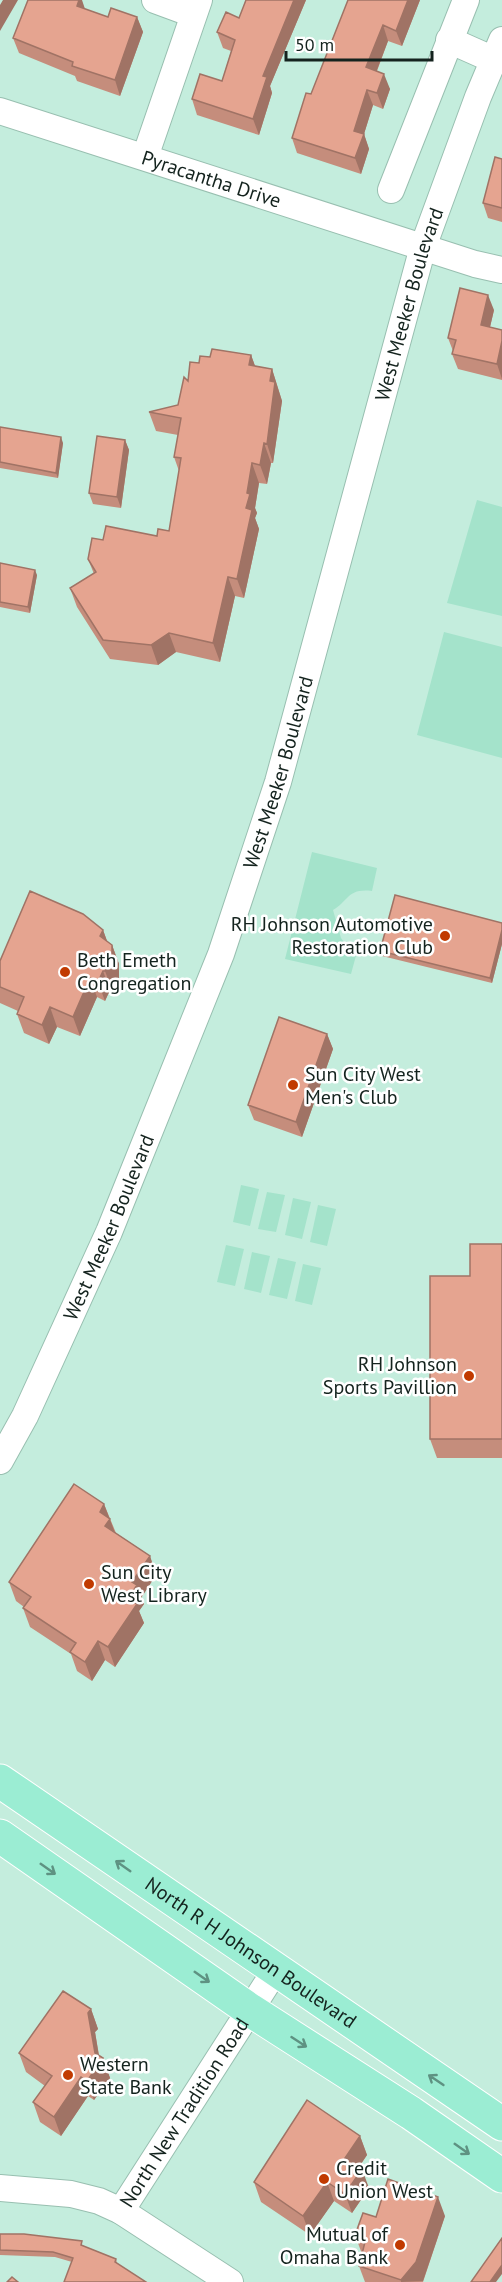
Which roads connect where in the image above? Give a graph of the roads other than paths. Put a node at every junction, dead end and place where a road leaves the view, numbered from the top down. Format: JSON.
{"nodes":[{"id":1,"x":155,"y":0,"type":"edge"},
{"id":2,"x":466,"y":0,"type":"edge"},
{"id":3,"x":196,"y":7,"type":"edge"},
{"id":4,"x":449,"y":40,"type":"junction"},
{"id":5,"x":498,"y":50,"type":"edge"},
{"id":6,"x":0,"y":111,"type":"edge"},
{"id":7,"x":145,"y":157,"type":"junction"},
{"id":8,"x":391,"y":190,"type":"dead end"},
{"id":9,"x":423,"y":247,"type":"junction"},
{"id":10,"x":502,"y":270,"type":"edge"},
{"id":11,"x":0,"y":1461,"type":"edge"},
{"id":12,"x":0,"y":1781,"type":"edge"},
{"id":13,"x":0,"y":1836,"type":"edge"},
{"id":14,"x":275,"y":1971,"type":"junction"},
{"id":15,"x":250,"y":2010,"type":"junction"},
{"id":16,"x":502,"y":2124,"type":"edge"},
{"id":17,"x":502,"y":2176,"type":"edge"},
{"id":18,"x":0,"y":2188,"type":"edge"},
{"id":19,"x":121,"y":2211,"type":"junction"},
{"id":20,"x":230,"y":2282,"type":"edge"}],
"edges":[{"from":1,"to":3,"type":"street"},
{"from":2,"to":4,"type":"street"},
{"from":3,"to":7,"type":"street"},
{"from":4,"to":5,"type":"street","name":"West Meeker Boulevard"},
{"from":4,"to":8,"type":"street"},
{"from":5,"to":9,"type":"street","name":"West Meeker Boulevard"},
{"from":6,"to":7,"type":"street","name":"Pyracantha Drive"},
{"from":7,"to":9,"type":"street","name":"Pyracantha Drive"},
{"from":9,"to":10,"type":"street","name":"Pyracantha Drive"},
{"from":9,"to":11,"type":"street","name":"West Meeker Boulevard"},
{"from":14,"to":12,"type":"main road","name":"North R H Johnson Boulevard","one_way":true},
{"from":13,"to":15,"type":"main road","one_way":true},
{"from":14,"to":15,"type":"street","name":"North New Tradition Road"},
{"from":16,"to":14,"type":"main road","name":"North R H Johnson Boulevard","one_way":true},
{"from":15,"to":17,"type":"main road","one_way":true},
{"from":15,"to":19,"type":"street","name":"North New Tradition Road"},
{"from":18,"to":19,"type":"street","name":"North New Tradition Road"},
{"from":19,"to":20,"type":"street"}]}
